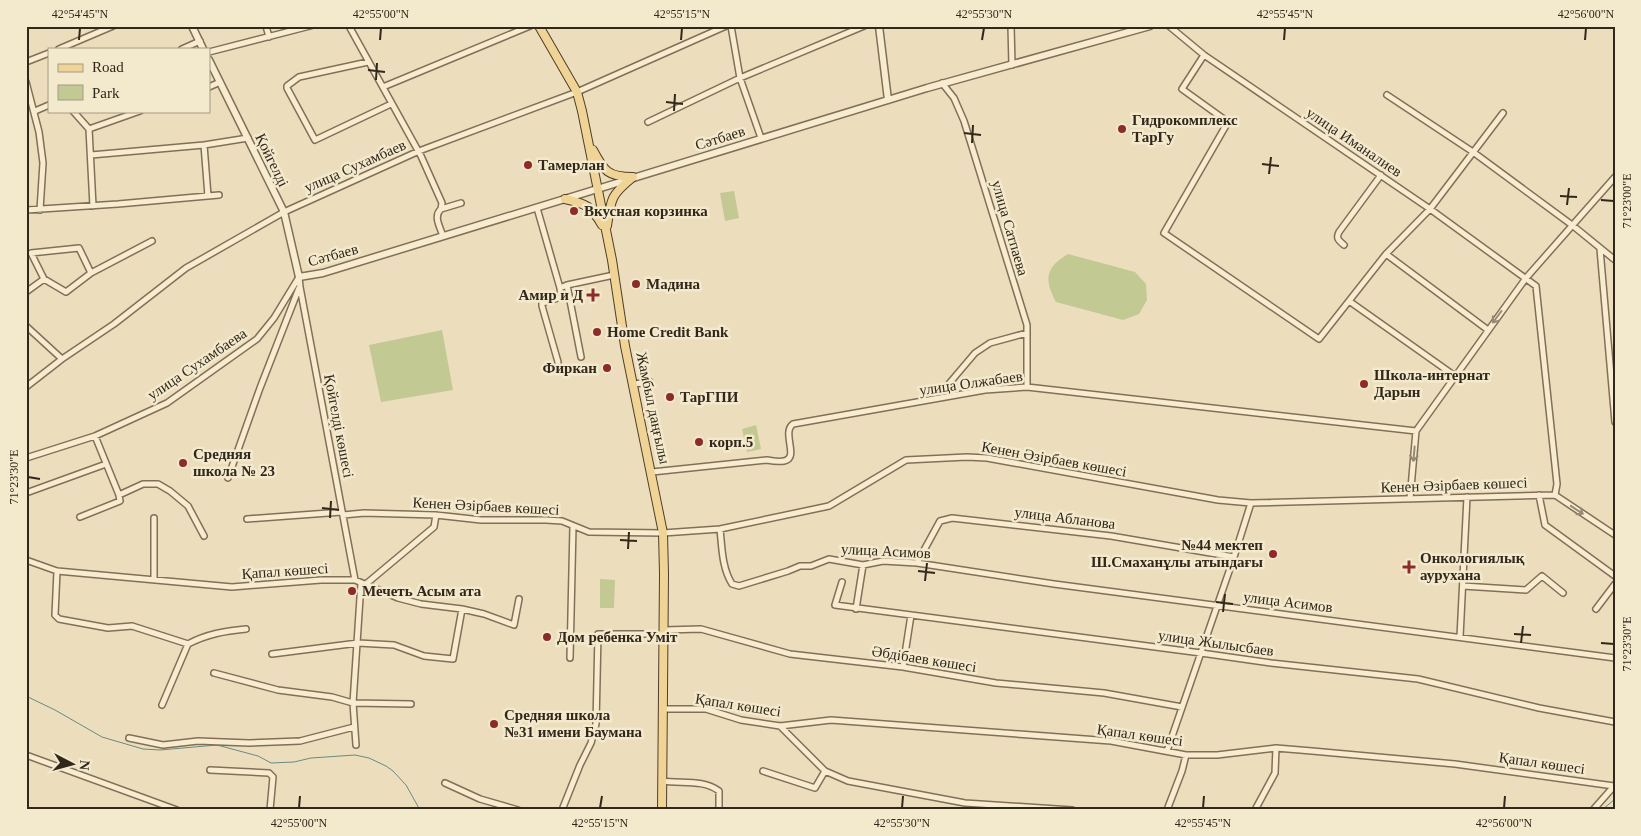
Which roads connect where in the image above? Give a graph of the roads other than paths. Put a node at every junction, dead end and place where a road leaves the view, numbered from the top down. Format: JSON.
{"nodes":[{"id":1,"x":113,"y":26,"type":"edge"},
{"id":2,"x":192,"y":26,"type":"edge"},
{"id":3,"x":266,"y":26,"type":"edge"},
{"id":4,"x":310,"y":26,"type":"edge"},
{"id":5,"x":349,"y":26,"type":"edge"},
{"id":6,"x":530,"y":26,"type":"edge"},
{"id":7,"x":539,"y":26,"type":"edge"},
{"id":8,"x":726,"y":26,"type":"edge"},
{"id":9,"x":730,"y":26,"type":"edge"},
{"id":10,"x":864,"y":26,"type":"edge"},
{"id":11,"x":879,"y":26,"type":"edge"},
{"id":12,"x":1011,"y":26,"type":"edge"},
{"id":13,"x":1150,"y":26,"type":"edge"},
{"id":14,"x":1169,"y":26,"type":"edge"},
{"id":15,"x":269,"y":37,"type":"junction"},
{"id":16,"x":200,"y":42,"type":"junction"},
{"id":17,"x":62,"y":48,"type":"edge"},
{"id":18,"x":185,"y":48,"type":"edge"},
{"id":19,"x":203,"y":48,"type":"edge"},
{"id":20,"x":210,"y":52,"type":"edge"},
{"id":21,"x":48,"y":53,"type":"edge"},
{"id":22,"x":1204,"y":55,"type":"junction"},
{"id":23,"x":26,"y":62,"type":"edge"},
{"id":24,"x":210,"y":62,"type":"edge"},
{"id":25,"x":368,"y":62,"type":"junction"},
{"id":26,"x":1012,"y":64,"type":"junction"},
{"id":27,"x":740,"y":78,"type":"junction"},
{"id":28,"x":26,"y":82,"type":"edge"},
{"id":29,"x":220,"y":82,"type":"junction"},
{"id":30,"x":942,"y":83,"type":"junction"},
{"id":31,"x":210,"y":86,"type":"edge"},
{"id":32,"x":383,"y":87,"type":"junction"},
{"id":33,"x":577,"y":92,"type":"junction"},
{"id":34,"x":1387,"y":95,"type":"dead end"},
{"id":35,"x":888,"y":100,"type":"junction"},
{"id":36,"x":29,"y":104,"type":"edge"},
{"id":37,"x":391,"y":104,"type":"junction"},
{"id":38,"x":48,"y":105,"type":"edge"},
{"id":39,"x":35,"y":111,"type":"junction"},
{"id":40,"x":74,"y":112,"type":"edge"},
{"id":41,"x":137,"y":112,"type":"edge"},
{"id":42,"x":1503,"y":113,"type":"dead end"},
{"id":43,"x":648,"y":122,"type":"dead end"},
{"id":44,"x":89,"y":129,"type":"junction"},
{"id":45,"x":248,"y":138,"type":"junction"},
{"id":46,"x":761,"y":138,"type":"junction"},
{"id":47,"x":204,"y":145,"type":"junction"},
{"id":48,"x":590,"y":145,"type":"junction"},
{"id":49,"x":419,"y":151,"type":"junction"},
{"id":50,"x":1473,"y":152,"type":"junction"},
{"id":51,"x":91,"y":155,"type":"junction"},
{"id":52,"x":1381,"y":175,"type":"junction"},
{"id":53,"x":1615,"y":176,"type":"edge"},
{"id":54,"x":633,"y":177,"type":"junction"},
{"id":55,"x":597,"y":188,"type":"junction"},
{"id":56,"x":219,"y":195,"type":"dead end"},
{"id":57,"x":208,"y":196,"type":"junction"},
{"id":58,"x":566,"y":199,"type":"junction"},
{"id":59,"x":461,"y":203,"type":"dead end"},
{"id":60,"x":93,"y":206,"type":"junction"},
{"id":61,"x":537,"y":208,"type":"junction"},
{"id":62,"x":441,"y":209,"type":"junction"},
{"id":63,"x":1430,"y":209,"type":"junction"},
{"id":64,"x":26,"y":210,"type":"edge"},
{"id":65,"x":40,"y":210,"type":"junction"},
{"id":66,"x":284,"y":212,"type":"junction"},
{"id":67,"x":1572,"y":224,"type":"junction"},
{"id":68,"x":606,"y":231,"type":"junction"},
{"id":69,"x":443,"y":236,"type":"junction"},
{"id":70,"x":152,"y":241,"type":"dead end"},
{"id":71,"x":1344,"y":245,"type":"dead end"},
{"id":72,"x":1600,"y":249,"type":"junction"},
{"id":73,"x":1386,"y":254,"type":"junction"},
{"id":74,"x":1615,"y":260,"type":"edge"},
{"id":75,"x":91,"y":273,"type":"junction"},
{"id":76,"x":614,"y":275,"type":"junction"},
{"id":77,"x":299,"y":277,"type":"junction"},
{"id":78,"x":1526,"y":278,"type":"junction"},
{"id":79,"x":44,"y":279,"type":"junction"},
{"id":80,"x":567,"y":285,"type":"junction"},
{"id":81,"x":300,"y":288,"type":"junction"},
{"id":82,"x":560,"y":288,"type":"junction"},
{"id":83,"x":26,"y":292,"type":"edge"},
{"id":84,"x":1348,"y":302,"type":"junction"},
{"id":85,"x":26,"y":326,"type":"edge"},
{"id":86,"x":1488,"y":330,"type":"junction"},
{"id":87,"x":1027,"y":333,"type":"junction"},
{"id":88,"x":581,"y":357,"type":"dead end"},
{"id":89,"x":62,"y":359,"type":"junction"},
{"id":90,"x":558,"y":362,"type":"dead end"},
{"id":91,"x":1455,"y":376,"type":"junction"},
{"id":92,"x":650,"y":382,"type":"dead end"},
{"id":93,"x":634,"y":384,"type":"junction"},
{"id":94,"x":947,"y":386,"type":"dead end"},
{"id":95,"x":1027,"y":387,"type":"junction"},
{"id":96,"x":26,"y":388,"type":"edge"},
{"id":97,"x":1615,"y":422,"type":"edge"},
{"id":98,"x":1416,"y":431,"type":"junction"},
{"id":99,"x":94,"y":436,"type":"junction"},
{"id":100,"x":26,"y":458,"type":"edge"},
{"id":101,"x":106,"y":464,"type":"junction"},
{"id":102,"x":652,"y":472,"type":"junction"},
{"id":103,"x":228,"y":478,"type":"dead end"},
{"id":104,"x":26,"y":493,"type":"edge"},
{"id":105,"x":119,"y":495,"type":"junction"},
{"id":106,"x":1539,"y":495,"type":"junction"},
{"id":107,"x":1555,"y":495,"type":"junction"},
{"id":108,"x":1467,"y":498,"type":"junction"},
{"id":109,"x":1410,"y":499,"type":"junction"},
{"id":110,"x":1251,"y":502,"type":"junction"},
{"id":111,"x":342,"y":513,"type":"junction"},
{"id":112,"x":436,"y":515,"type":"junction"},
{"id":113,"x":80,"y":517,"type":"dead end"},
{"id":114,"x":154,"y":518,"type":"dead end"},
{"id":115,"x":247,"y":519,"type":"dead end"},
{"id":116,"x":573,"y":526,"type":"junction"},
{"id":117,"x":720,"y":529,"type":"junction"},
{"id":118,"x":663,"y":533,"type":"junction"},
{"id":119,"x":1615,"y":535,"type":"edge"},
{"id":120,"x":204,"y":536,"type":"dead end"},
{"id":121,"x":1234,"y":557,"type":"junction"},
{"id":122,"x":26,"y":560,"type":"edge"},
{"id":123,"x":917,"y":563,"type":"junction"},
{"id":124,"x":863,"y":565,"type":"junction"},
{"id":125,"x":57,"y":571,"type":"junction"},
{"id":126,"x":1615,"y":576,"type":"edge"},
{"id":127,"x":154,"y":580,"type":"junction"},
{"id":128,"x":355,"y":580,"type":"junction"},
{"id":129,"x":842,"y":582,"type":"dead end"},
{"id":130,"x":364,"y":583,"type":"junction"},
{"id":131,"x":1615,"y":584,"type":"edge"},
{"id":132,"x":1463,"y":586,"type":"junction"},
{"id":133,"x":1563,"y":593,"type":"dead end"},
{"id":134,"x":518,"y":599,"type":"dead end"},
{"id":135,"x":1218,"y":605,"type":"junction"},
{"id":136,"x":856,"y":608,"type":"junction"},
{"id":137,"x":462,"y":609,"type":"junction"},
{"id":138,"x":1596,"y":609,"type":"dead end"},
{"id":139,"x":911,"y":616,"type":"junction"},
{"id":140,"x":246,"y":629,"type":"dead end"},
{"id":141,"x":664,"y":632,"type":"junction"},
{"id":142,"x":1460,"y":637,"type":"junction"},
{"id":143,"x":358,"y":643,"type":"junction"},
{"id":144,"x":188,"y":644,"type":"junction"},
{"id":145,"x":1201,"y":652,"type":"junction"},
{"id":146,"x":272,"y":654,"type":"dead end"},
{"id":147,"x":570,"y":658,"type":"dead end"},
{"id":148,"x":1615,"y":658,"type":"edge"},
{"id":149,"x":903,"y":667,"type":"junction"},
{"id":150,"x":214,"y":673,"type":"dead end"},
{"id":151,"x":353,"y":703,"type":"junction"},
{"id":152,"x":411,"y":704,"type":"dead end"},
{"id":153,"x":162,"y":705,"type":"dead end"},
{"id":154,"x":1182,"y":707,"type":"junction"},
{"id":155,"x":663,"y":709,"type":"junction"},
{"id":156,"x":1615,"y":722,"type":"edge"},
{"id":157,"x":780,"y":726,"type":"junction"},
{"id":158,"x":354,"y":727,"type":"junction"},
{"id":159,"x":129,"y":738,"type":"dead end"},
{"id":160,"x":356,"y":745,"type":"dead end"},
{"id":161,"x":1276,"y":748,"type":"junction"},
{"id":162,"x":1167,"y":751,"type":"junction"},
{"id":163,"x":1186,"y":754,"type":"junction"},
{"id":164,"x":26,"y":755,"type":"edge"},
{"id":165,"x":210,"y":770,"type":"dead end"},
{"id":166,"x":763,"y":771,"type":"dead end"},
{"id":167,"x":825,"y":771,"type":"junction"},
{"id":168,"x":662,"y":781,"type":"junction"},
{"id":169,"x":445,"y":783,"type":"dead end"},
{"id":170,"x":1614,"y":786,"type":"edge"},
{"id":171,"x":176,"y":810,"type":"edge"},
{"id":172,"x":270,"y":810,"type":"edge"},
{"id":173,"x":518,"y":810,"type":"edge"},
{"id":174,"x":562,"y":810,"type":"edge"},
{"id":175,"x":662,"y":810,"type":"edge"},
{"id":176,"x":719,"y":810,"type":"edge"},
{"id":177,"x":1072,"y":810,"type":"edge"},
{"id":178,"x":1167,"y":810,"type":"edge"},
{"id":179,"x":1255,"y":810,"type":"edge"},
{"id":180,"x":1592,"y":810,"type":"edge"}],
"edges":[{"from":1,"to":17,"type":"street"},
{"from":2,"to":16,"type":"street"},
{"from":3,"to":15,"type":"street"},
{"from":4,"to":15,"type":"street"},
{"from":5,"to":25,"type":"street"},
{"from":6,"to":32,"type":"street"},
{"from":7,"to":33,"type":"main road","name":"Жамбыл даңғылы"},
{"from":8,"to":33,"type":"street","name":"улица Сухамбаев"},
{"from":9,"to":27,"type":"street"},
{"from":10,"to":27,"type":"street"},
{"from":11,"to":35,"type":"street"},
{"from":12,"to":26,"type":"street"},
{"from":13,"to":26,"type":"street","name":"Сәтбаев"},
{"from":14,"to":22,"type":"street","name":"улица Иманалиев"},
{"from":15,"to":20,"type":"street"},
{"from":16,"to":18,"type":"street"},
{"from":16,"to":19,"type":"street"},
{"from":21,"to":23,"type":"street"},
{"from":22,"to":52,"type":"street","name":"улица Иманалиев"},
{"from":22,"to":84,"type":"street"},
{"from":24,"to":29,"type":"street","name":"Қойгелді"},
{"from":25,"to":32,"type":"street"},
{"from":25,"to":37,"type":"street"},
{"from":26,"to":30,"type":"street","name":"Сәтбаев"},
{"from":27,"to":43,"type":"street"},
{"from":27,"to":46,"type":"street"},
{"from":28,"to":36,"type":"street"},
{"from":29,"to":31,"type":"street"},
{"from":29,"to":45,"type":"street","name":"Қойгелді"},
{"from":30,"to":35,"type":"street","name":"Сәтбаев"},
{"from":30,"to":87,"type":"street","name":"улица Сатпаева"},
{"from":32,"to":37,"type":"street"},
{"from":33,"to":48,"type":"main road","name":"Жамбыл даңғылы"},
{"from":33,"to":49,"type":"street","name":"улица Сухамбаев"},
{"from":34,"to":50,"type":"street"},
{"from":35,"to":46,"type":"street","name":"Сәтбаев"},
{"from":36,"to":39,"type":"street"},
{"from":37,"to":49,"type":"street"},
{"from":38,"to":39,"type":"street"},
{"from":39,"to":65,"type":"street"},
{"from":40,"to":44,"type":"street"},
{"from":41,"to":44,"type":"street"},
{"from":42,"to":50,"type":"street"},
{"from":44,"to":51,"type":"street"},
{"from":45,"to":47,"type":"street"},
{"from":45,"to":66,"type":"street","name":"Қойгелді"},
{"from":46,"to":54,"type":"street","name":"Сәтбаев"},
{"from":47,"to":51,"type":"street"},
{"from":47,"to":57,"type":"street"},
{"from":48,"to":54,"type":"main road"},
{"from":48,"to":55,"type":"main road","name":"Жамбыл даңғылы"},
{"from":49,"to":62,"type":"street"},
{"from":49,"to":66,"type":"street","name":"улица Сухамбаев"},
{"from":50,"to":63,"type":"street"},
{"from":50,"to":67,"type":"street"},
{"from":51,"to":60,"type":"street"},
{"from":52,"to":63,"type":"street","name":"улица Иманалиев"},
{"from":52,"to":71,"type":"street"},
{"from":53,"to":67,"type":"street"},
{"from":54,"to":55,"type":"street","name":"Сәтбаев"},
{"from":54,"to":68,"type":"main road"},
{"from":55,"to":58,"type":"street","name":"Сәтбаев"},
{"from":55,"to":68,"type":"main road","name":"Жамбыл даңғылы"},
{"from":56,"to":57,"type":"street"},
{"from":57,"to":60,"type":"street"},
{"from":58,"to":61,"type":"street","name":"Сәтбаев"},
{"from":58,"to":68,"type":"main road"},
{"from":59,"to":62,"type":"street"},
{"from":60,"to":65,"type":"street"},
{"from":61,"to":69,"type":"street","name":"Сәтбаев"},
{"from":61,"to":82,"type":"street"},
{"from":62,"to":69,"type":"street"},
{"from":63,"to":73,"type":"street"},
{"from":63,"to":78,"type":"street","name":"улица Иманалиев"},
{"from":64,"to":65,"type":"street"},
{"from":66,"to":77,"type":"street","name":"Қойгелді"},
{"from":66,"to":89,"type":"street","name":"улица Сухамбаев"},
{"from":67,"to":72,"type":"street"},
{"from":67,"to":78,"type":"street"},
{"from":68,"to":76,"type":"main road","name":"Жамбыл даңғылы"},
{"from":69,"to":77,"type":"street","name":"Сәтбаев"},
{"from":70,"to":75,"type":"street"},
{"from":72,"to":74,"type":"street"},
{"from":72,"to":97,"type":"street"},
{"from":73,"to":84,"type":"street"},
{"from":73,"to":86,"type":"street"},
{"from":75,"to":79,"type":"street"},
{"from":75,"to":79,"type":"street"},
{"from":76,"to":80,"type":"street"},
{"from":76,"to":93,"type":"main road","name":"Жамбыл даңғылы"},
{"from":77,"to":81,"type":"street","name":"Қойгелді көшесі"},
{"from":77,"to":99,"type":"street","name":"улица Сухамбаева"},
{"from":78,"to":86,"type":"street","one_way":true},
{"from":78,"to":107,"type":"street"},
{"from":79,"to":83,"type":"street"},
{"from":80,"to":82,"type":"street"},
{"from":80,"to":88,"type":"street"},
{"from":81,"to":103,"type":"street"},
{"from":81,"to":111,"type":"street","name":"Қойгелді көшесі"},
{"from":82,"to":90,"type":"street"},
{"from":84,"to":91,"type":"street"},
{"from":85,"to":89,"type":"street"},
{"from":86,"to":91,"type":"street"},
{"from":87,"to":94,"type":"street"},
{"from":87,"to":95,"type":"street","name":"улица Сатпаева"},
{"from":89,"to":96,"type":"street","name":"улица Сухамбаев"},
{"from":91,"to":98,"type":"street"},
{"from":92,"to":93,"type":"street"},
{"from":93,"to":102,"type":"main road","name":"Жамбыл даңғылы"},
{"from":95,"to":98,"type":"street","name":"улица Олжабаев"},
{"from":95,"to":102,"type":"street","name":"улица Олжабаев"},
{"from":98,"to":109,"type":"street","one_way":true},
{"from":99,"to":100,"type":"street","name":"улица Сухамбаева"},
{"from":99,"to":101,"type":"street"},
{"from":101,"to":104,"type":"street"},
{"from":101,"to":105,"type":"street"},
{"from":102,"to":118,"type":"main road","name":"Жамбыл даңғылы"},
{"from":105,"to":113,"type":"street"},
{"from":105,"to":120,"type":"street"},
{"from":106,"to":107,"type":"street","name":"Кенен Әзірбаев көшесі"},
{"from":106,"to":108,"type":"street","name":"Кенен Әзірбаев көшесі"},
{"from":106,"to":126,"type":"street"},
{"from":107,"to":119,"type":"street","one_way":true},
{"from":108,"to":109,"type":"street","name":"Кенен Әзірбаев көшесі"},
{"from":108,"to":132,"type":"street"},
{"from":109,"to":110,"type":"street","name":"Кенен Әзірбаев көшесі"},
{"from":110,"to":117,"type":"street","name":"Кенен Әзірбаев көшесі"},
{"from":110,"to":121,"type":"street"},
{"from":111,"to":112,"type":"street","name":"Кенен Әзірбаев көшесі"},
{"from":111,"to":115,"type":"street","name":"Кенен Әзірбаев көшесі"},
{"from":111,"to":128,"type":"street","name":"Қойгелді көшесі"},
{"from":112,"to":116,"type":"street","name":"Кенен Әзірбаев көшесі"},
{"from":112,"to":130,"type":"street"},
{"from":114,"to":127,"type":"street"},
{"from":116,"to":118,"type":"street","name":"Кенен Әзірбаев көшесі"},
{"from":116,"to":147,"type":"street"},
{"from":117,"to":118,"type":"street","name":"Кенен Әзірбаев көшесі"},
{"from":117,"to":124,"type":"street","name":"улица Асимов"},
{"from":118,"to":141,"type":"main road","name":"Жамбыл даңғылы"},
{"from":121,"to":123,"type":"street","name":"улица Абланова"},
{"from":121,"to":135,"type":"street"},
{"from":122,"to":125,"type":"street","name":"Қапал көшесі"},
{"from":123,"to":124,"type":"street","name":"улица Асимов"},
{"from":123,"to":135,"type":"street","name":"улица Асимов"},
{"from":124,"to":136,"type":"street"},
{"from":125,"to":127,"type":"street","name":"Қапал көшесі"},
{"from":125,"to":144,"type":"street"},
{"from":127,"to":128,"type":"street","name":"Қапал көшесі"},
{"from":128,"to":130,"type":"street","name":"Қапал көшесі"},
{"from":129,"to":136,"type":"street","name":"улица Жылысбаев"},
{"from":130,"to":137,"type":"street","name":"Қапал көшесі"},
{"from":130,"to":143,"type":"street"},
{"from":131,"to":138,"type":"street"},
{"from":132,"to":133,"type":"street"},
{"from":132,"to":142,"type":"street"},
{"from":134,"to":137,"type":"street","name":"Қапал көшесі"},
{"from":135,"to":142,"type":"street","name":"улица Асимов"},
{"from":135,"to":145,"type":"street"},
{"from":136,"to":139,"type":"street","name":"улица Жылысбаев"},
{"from":137,"to":143,"type":"street"},
{"from":139,"to":145,"type":"street","name":"улица Жылысбаев"},
{"from":139,"to":149,"type":"street"},
{"from":140,"to":144,"type":"street"},
{"from":141,"to":149,"type":"street","name":"Әбдібаев көшесі"},
{"from":141,"to":155,"type":"main road","name":"Жамбыл даңғылы"},
{"from":141,"to":174,"type":"street","name":"Әбдібаев көшесі"},
{"from":142,"to":148,"type":"street","name":"улица Асимов"},
{"from":143,"to":146,"type":"street"},
{"from":143,"to":151,"type":"street"},
{"from":144,"to":153,"type":"street"},
{"from":145,"to":154,"type":"street"},
{"from":145,"to":156,"type":"street","name":"улица Жылысбаев"},
{"from":149,"to":154,"type":"street","name":"Әбдібаев көшесі"},
{"from":150,"to":151,"type":"street"},
{"from":151,"to":152,"type":"street"},
{"from":151,"to":158,"type":"street"},
{"from":154,"to":162,"type":"street"},
{"from":155,"to":157,"type":"street","name":"Қапал көшесі"},
{"from":155,"to":168,"type":"main road","name":"Жамбыл даңғылы"},
{"from":157,"to":162,"type":"street","name":"Қапал көшесі"},
{"from":157,"to":167,"type":"street"},
{"from":158,"to":159,"type":"street"},
{"from":158,"to":160,"type":"street"},
{"from":161,"to":163,"type":"street","name":"Қапал көшесі"},
{"from":161,"to":170,"type":"street","name":"Қапал көшесі"},
{"from":161,"to":179,"type":"street"},
{"from":162,"to":163,"type":"street","name":"Қапал көшесі"},
{"from":163,"to":178,"type":"street"},
{"from":164,"to":171,"type":"street"},
{"from":165,"to":172,"type":"street"},
{"from":166,"to":167,"type":"street"},
{"from":167,"to":177,"type":"street"},
{"from":168,"to":175,"type":"main road","name":"Жамбыл даңғылы"},
{"from":168,"to":176,"type":"street"},
{"from":169,"to":173,"type":"street"},
{"from":170,"to":180,"type":"street"}]}
